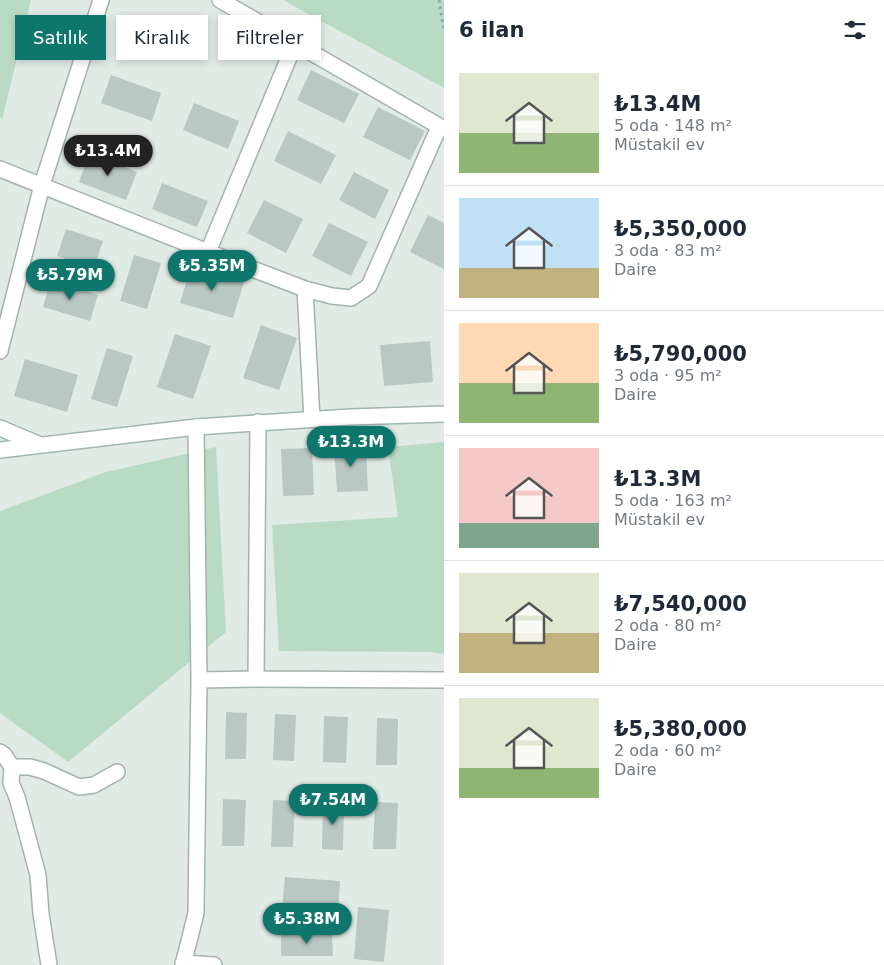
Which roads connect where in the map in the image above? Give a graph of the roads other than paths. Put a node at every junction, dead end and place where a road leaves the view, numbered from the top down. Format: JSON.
{"nodes":[{"id":1,"x":101,"y":0,"type":"edge"},
{"id":2,"x":220,"y":0,"type":"edge"},
{"id":3,"x":246,"y":15,"type":"edge"},
{"id":4,"x":321,"y":58,"type":"edge"},
{"id":5,"x":288,"y":60,"type":"edge"},
{"id":6,"x":442,"y":128,"type":"edge"},
{"id":7,"x":0,"y":169,"type":"edge"},
{"id":8,"x":42,"y":185,"type":"junction"},
{"id":9,"x":208,"y":252,"type":"junction"},
{"id":10,"x":305,"y":289,"type":"junction"},
{"id":11,"x":0,"y":351,"type":"edge"},
{"id":12,"x":444,"y":414,"type":"edge"},
{"id":13,"x":312,"y":419,"type":"junction"},
{"id":14,"x":258,"y":422,"type":"junction"},
{"id":15,"x":196,"y":426,"type":"junction"},
{"id":16,"x":0,"y":428,"type":"edge"},
{"id":17,"x":39,"y":445,"type":"junction"},
{"id":18,"x":0,"y":450,"type":"edge"},
{"id":19,"x":256,"y":679,"type":"junction"},
{"id":20,"x":199,"y":680,"type":"junction"},
{"id":21,"x":444,"y":680,"type":"edge"},
{"id":22,"x":0,"y":752,"type":"edge"},
{"id":23,"x":12,"y":767,"type":"junction"},
{"id":24,"x":117,"y":772,"type":"dead end"},
{"id":25,"x":183,"y":964,"type":"edge"},
{"id":26,"x":49,"y":965,"type":"edge"},
{"id":27,"x":214,"y":965,"type":"edge"}],
"edges":[{"from":1,"to":8,"type":"street"},
{"from":2,"to":3,"type":"street"},
{"from":4,"to":6,"type":"street"},
{"from":5,"to":9,"type":"street"},
{"from":6,"to":10,"type":"street"},
{"from":7,"to":8,"type":"street"},
{"from":8,"to":9,"type":"street"},
{"from":8,"to":11,"type":"street"},
{"from":9,"to":10,"type":"street"},
{"from":10,"to":13,"type":"street"},
{"from":12,"to":13,"type":"street"},
{"from":13,"to":14,"type":"street"},
{"from":14,"to":15,"type":"street"},
{"from":14,"to":19,"type":"street"},
{"from":15,"to":17,"type":"street"},
{"from":15,"to":20,"type":"street"},
{"from":16,"to":17,"type":"street"},
{"from":17,"to":18,"type":"street"},
{"from":19,"to":20,"type":"street"},
{"from":19,"to":21,"type":"street"},
{"from":20,"to":25,"type":"street"},
{"from":22,"to":23,"type":"street"},
{"from":23,"to":24,"type":"street"},
{"from":23,"to":26,"type":"street"},
{"from":25,"to":27,"type":"street"}]}
